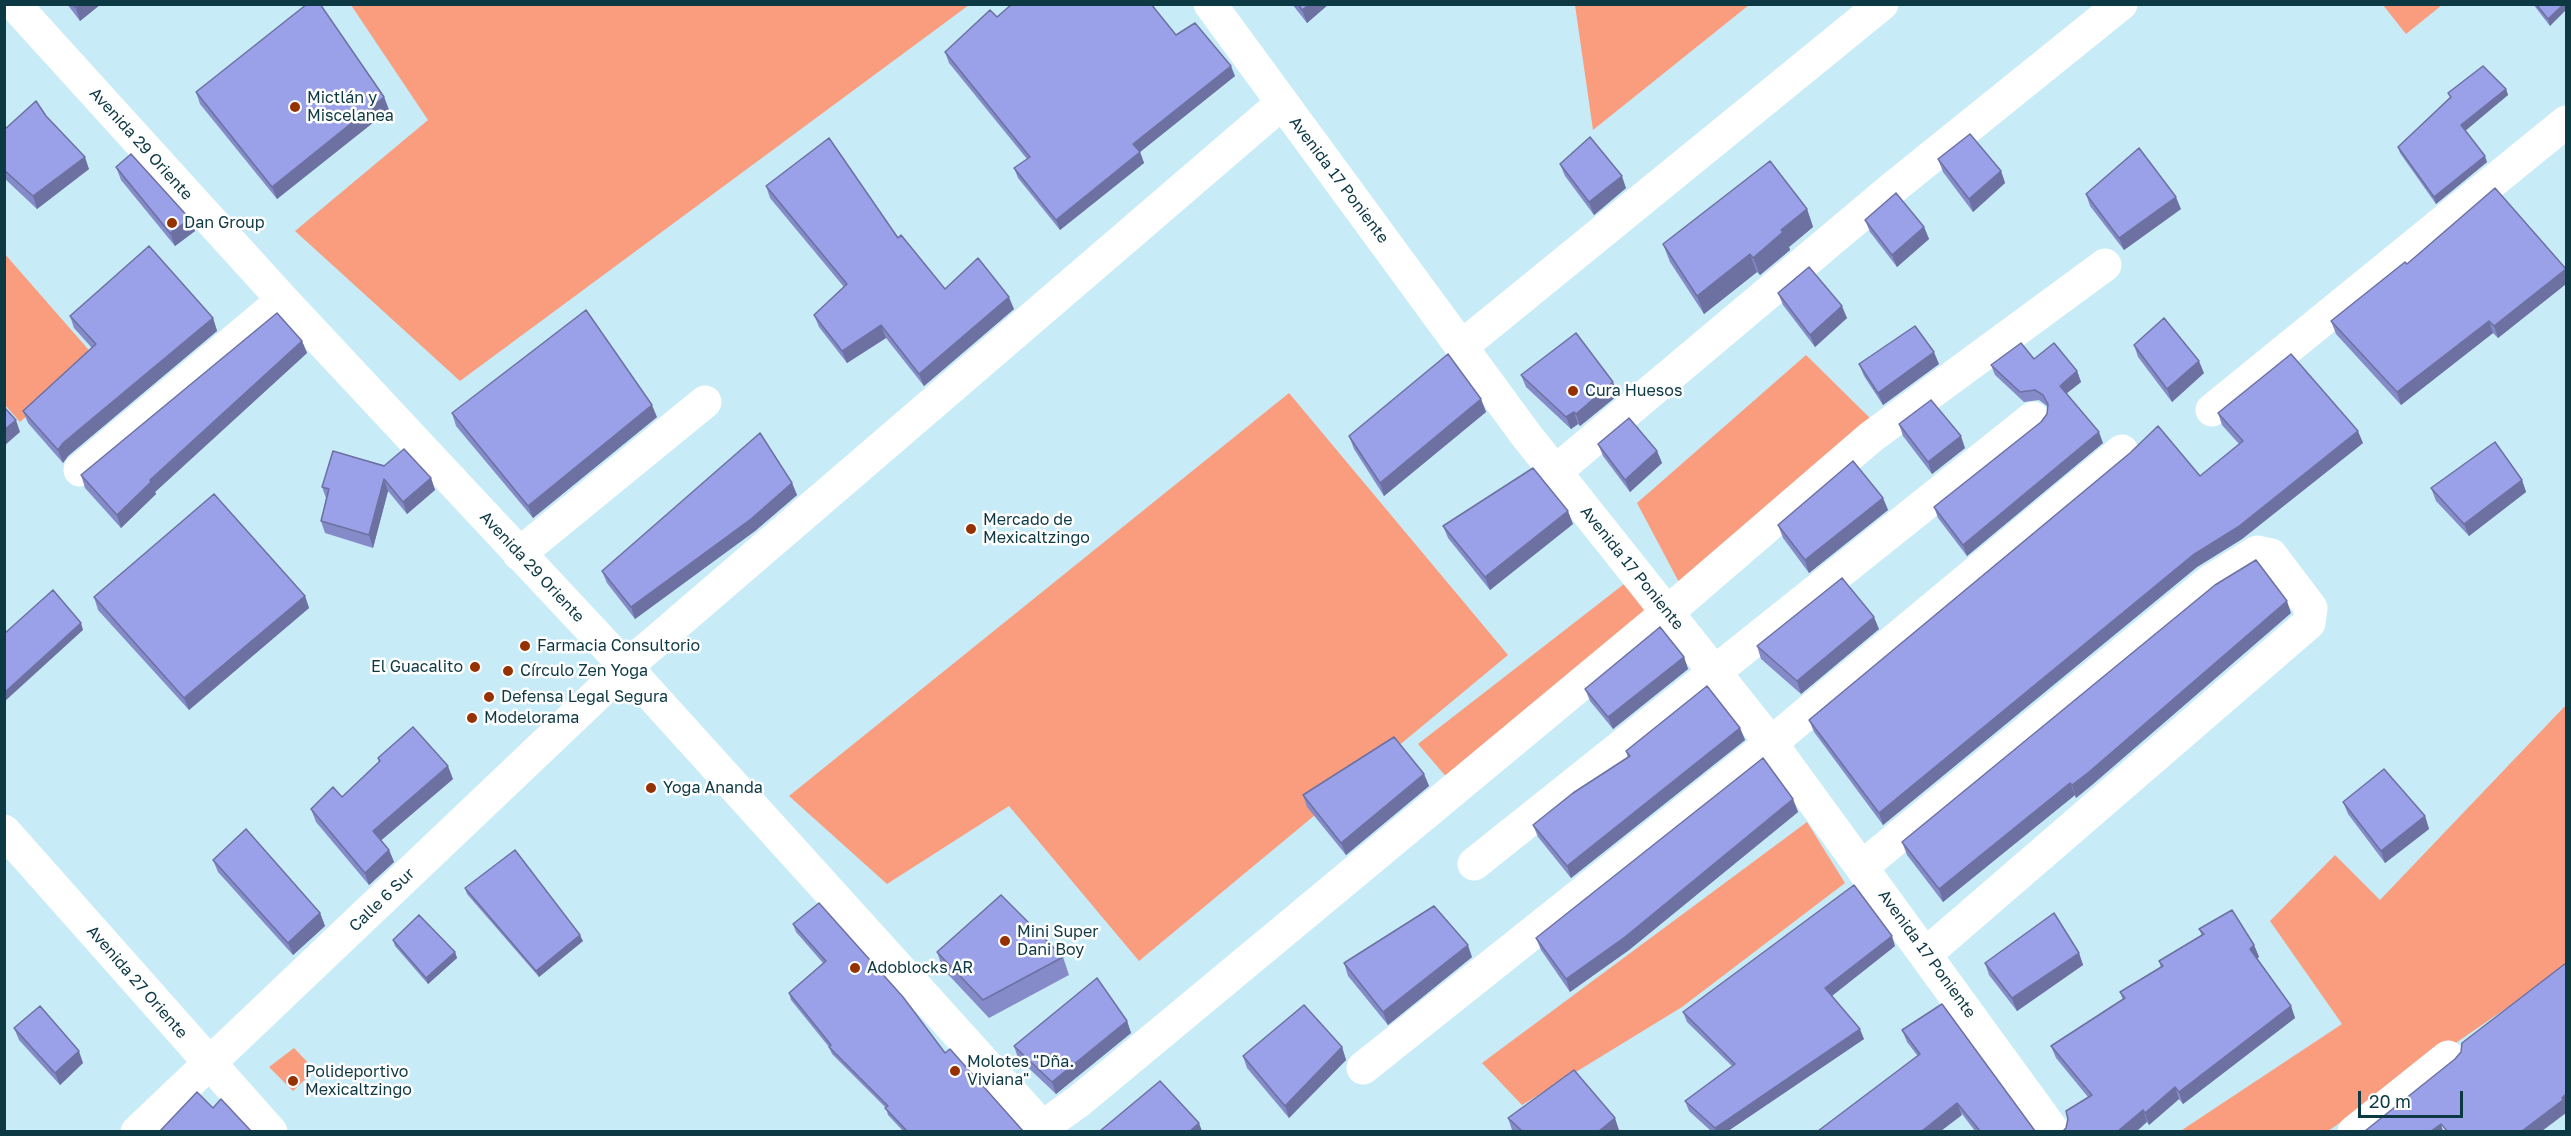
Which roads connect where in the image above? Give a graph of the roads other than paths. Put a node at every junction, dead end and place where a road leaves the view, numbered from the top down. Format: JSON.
{"nodes":[{"id":1,"x":9,"y":4,"type":"edge"},
{"id":2,"x":14,"y":4,"type":"edge"},
{"id":3,"x":1210,"y":4,"type":"edge"},
{"id":4,"x":1882,"y":4,"type":"edge"},
{"id":5,"x":2121,"y":4,"type":"edge"},
{"id":6,"x":4,"y":8,"type":"edge"},
{"id":7,"x":1281,"y":104,"type":"junction"},
{"id":8,"x":2566,"y":122,"type":"edge"},
{"id":9,"x":2105,"y":265,"type":"dead end"},
{"id":10,"x":283,"y":300,"type":"junction"},
{"id":11,"x":1461,"y":347,"type":"junction"},
{"id":12,"x":705,"y":402,"type":"dead end"},
{"id":13,"x":2212,"y":410,"type":"dead end"},
{"id":14,"x":2033,"y":417,"type":"dead end"},
{"id":15,"x":2122,"y":451,"type":"dead end"},
{"id":16,"x":80,"y":470,"type":"dead end"},
{"id":17,"x":1555,"y":472,"type":"junction"},
{"id":18,"x":519,"y":554,"type":"junction"},
{"id":19,"x":1669,"y":611,"type":"junction"},
{"id":20,"x":626,"y":667,"type":"junction"},
{"id":21,"x":1716,"y":672,"type":"junction"},
{"id":22,"x":1771,"y":743,"type":"junction"},
{"id":23,"x":4,"y":831,"type":"edge"},
{"id":24,"x":1474,"y":864,"type":"dead end"},
{"id":25,"x":1863,"y":866,"type":"junction"},
{"id":26,"x":1927,"y":953,"type":"junction"},
{"id":27,"x":2448,"y":1057,"type":"dead end"},
{"id":28,"x":210,"y":1065,"type":"junction"},
{"id":29,"x":1363,"y":1068,"type":"dead end"},
{"id":30,"x":1045,"y":1129,"type":"edge"},
{"id":31,"x":137,"y":1131,"type":"edge"},
{"id":32,"x":271,"y":1131,"type":"edge"},
{"id":33,"x":2054,"y":1131,"type":"edge"},
{"id":34,"x":2354,"y":1131,"type":"edge"}],
"edges":[{"from":1,"to":6,"type":"street"},
{"from":2,"to":10,"type":"street","name":"Avenida 29 Oriente"},
{"from":3,"to":7,"type":"street","name":"Avenida 17 Poniente"},
{"from":4,"to":11,"type":"street"},
{"from":5,"to":17,"type":"street"},
{"from":7,"to":11,"type":"street","name":"Avenida 17 Poniente"},
{"from":7,"to":20,"type":"street","name":"Calle 6 Sur"},
{"from":8,"to":13,"type":"street"},
{"from":9,"to":19,"type":"street"},
{"from":10,"to":16,"type":"street"},
{"from":10,"to":18,"type":"street","name":"Avenida 29 Oriente"},
{"from":11,"to":17,"type":"street","name":"Avenida 17 Poniente"},
{"from":12,"to":18,"type":"street"},
{"from":14,"to":21,"type":"street"},
{"from":15,"to":22,"type":"street"},
{"from":17,"to":19,"type":"street","name":"Avenida 17 Poniente"},
{"from":18,"to":20,"type":"street","name":"Avenida 29 Oriente"},
{"from":19,"to":21,"type":"street","name":"Avenida 17 Poniente"},
{"from":19,"to":30,"type":"street"},
{"from":20,"to":28,"type":"street","name":"Calle 6 Sur"},
{"from":20,"to":30,"type":"street","name":"Avenida 29 Oriente"},
{"from":21,"to":22,"type":"street","name":"Avenida 17 Poniente"},
{"from":21,"to":24,"type":"street"},
{"from":22,"to":25,"type":"street","name":"Avenida 17 Poniente"},
{"from":22,"to":29,"type":"street"},
{"from":23,"to":28,"type":"street","name":"Avenida 27 Oriente"},
{"from":25,"to":26,"type":"street","name":"Avenida 17 Poniente"},
{"from":25,"to":26,"type":"street"},
{"from":26,"to":33,"type":"street","name":"Avenida 17 Poniente"},
{"from":27,"to":34,"type":"street"},
{"from":28,"to":31,"type":"street","name":"Calle 6 Sur"},
{"from":28,"to":32,"type":"street","name":"Avenida 27 Oriente"}]}
